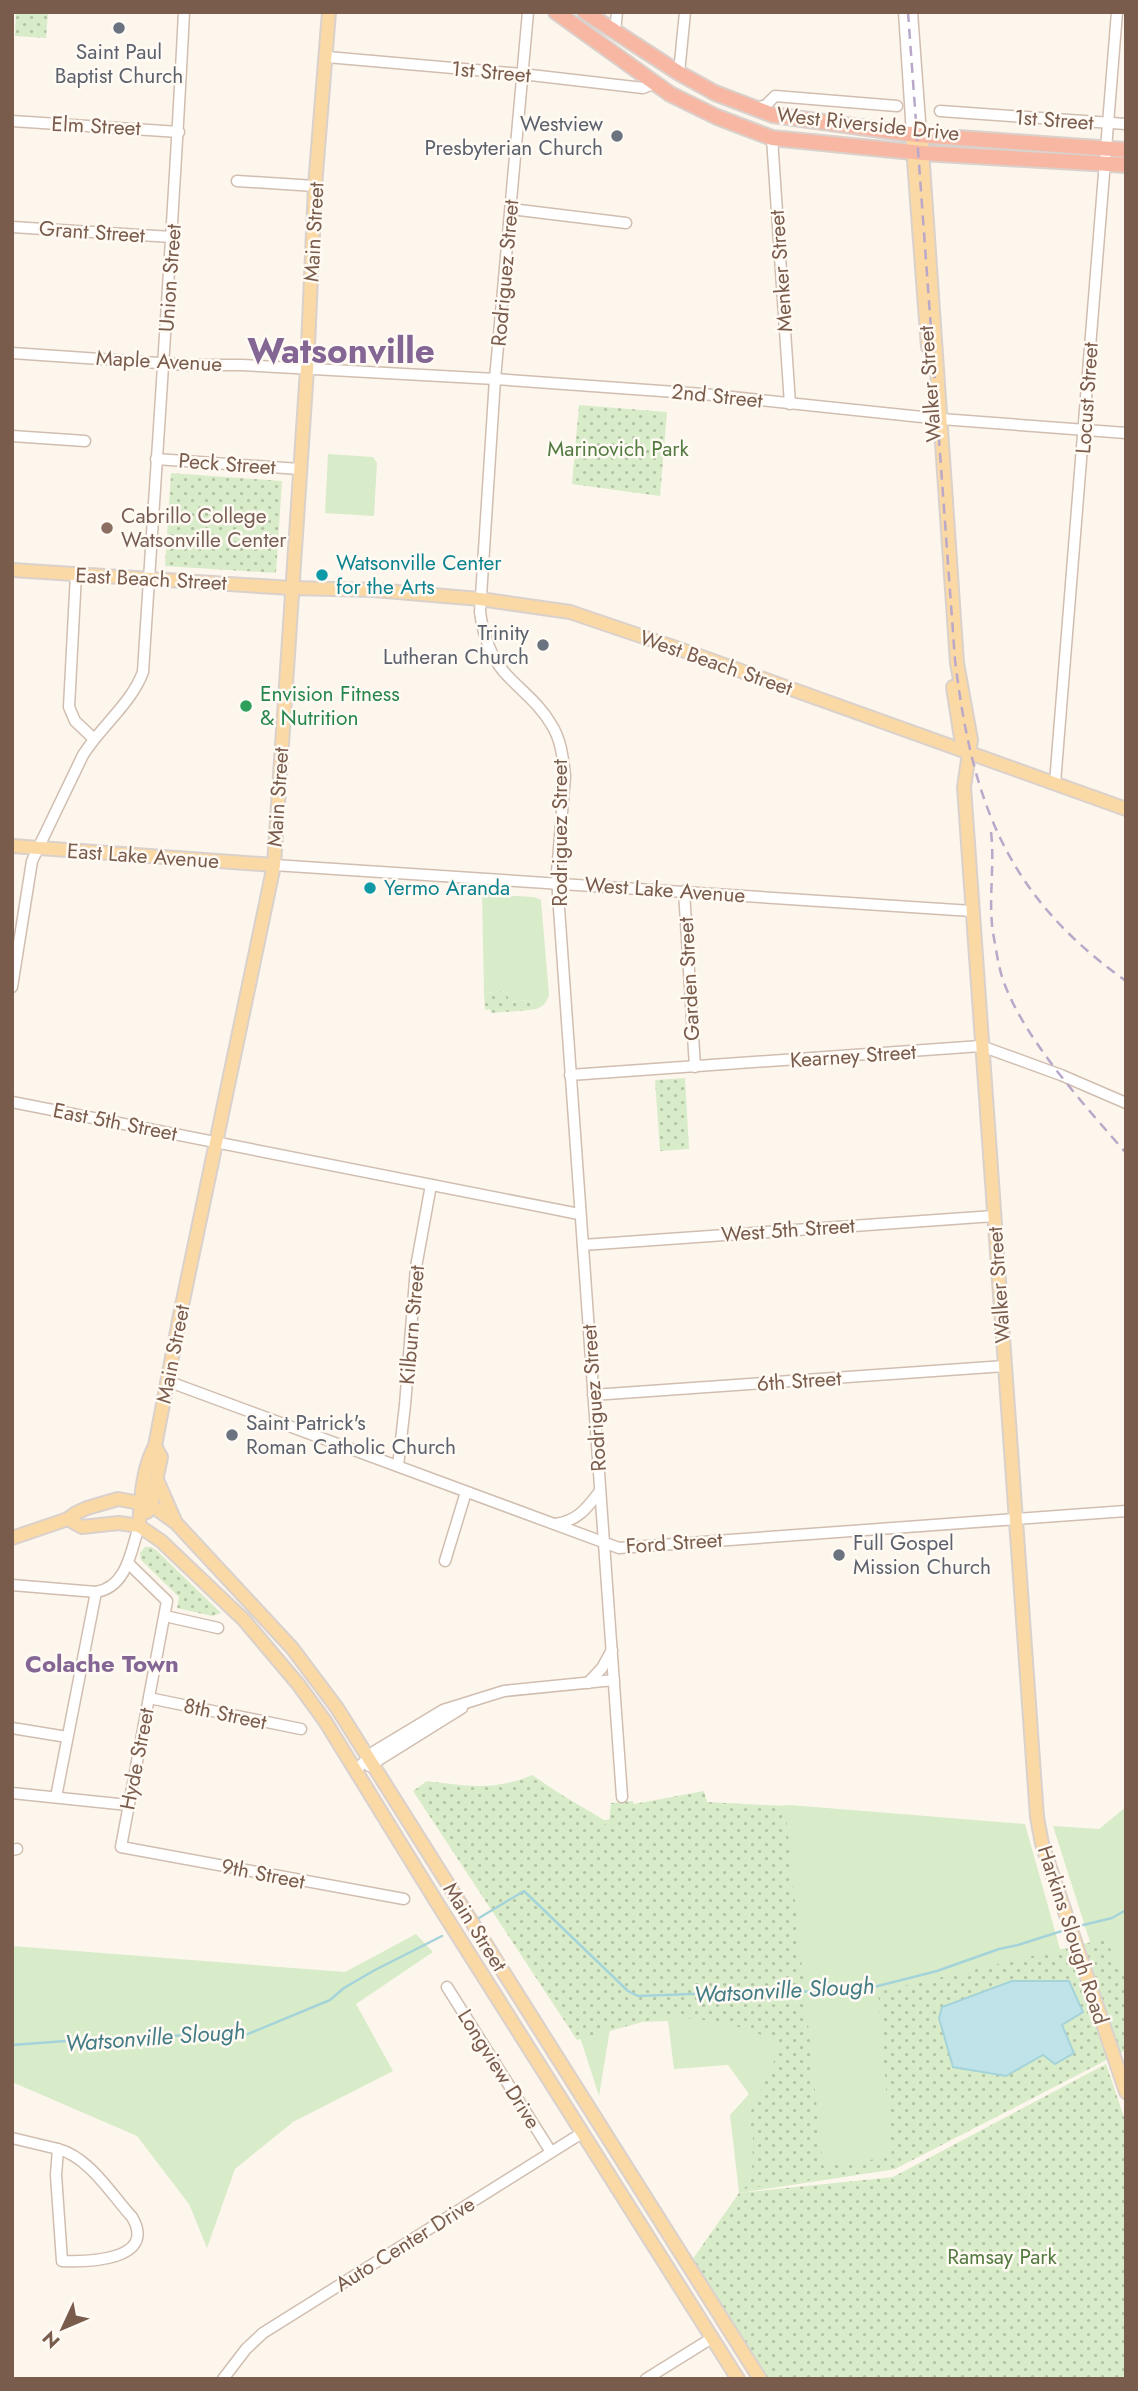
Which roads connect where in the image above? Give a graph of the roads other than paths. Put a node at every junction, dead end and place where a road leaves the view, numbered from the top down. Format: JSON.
{"nodes":[{"id":1,"x":184,"y":12,"type":"edge"},
{"id":2,"x":329,"y":12,"type":"edge"},
{"id":3,"x":528,"y":12,"type":"edge"},
{"id":4,"x":556,"y":12,"type":"edge"},
{"id":5,"x":585,"y":12,"type":"edge"},
{"id":6,"x":617,"y":12,"type":"edge"},
{"id":7,"x":685,"y":12,"type":"edge"},
{"id":8,"x":904,"y":12,"type":"edge"},
{"id":9,"x":912,"y":12,"type":"edge"},
{"id":10,"x":1117,"y":12,"type":"edge"},
{"id":11,"x":615,"y":32,"type":"junction"},
{"id":12,"x":327,"y":57,"type":"junction"},
{"id":13,"x":679,"y":73,"type":"junction"},
{"id":14,"x":522,"y":74,"type":"junction"},
{"id":15,"x":653,"y":84,"type":"junction"},
{"id":16,"x":897,"y":106,"type":"dead end"},
{"id":17,"x":753,"y":109,"type":"junction"},
{"id":18,"x":940,"y":111,"type":"dead end"},
{"id":19,"x":12,"y":121,"type":"edge"},
{"id":20,"x":1107,"y":124,"type":"junction"},
{"id":21,"x":1126,"y":124,"type":"edge"},
{"id":22,"x":179,"y":132,"type":"junction"},
{"id":23,"x":917,"y":134,"type":"junction"},
{"id":24,"x":772,"y":138,"type":"junction"},
{"id":25,"x":1126,"y":150,"type":"edge"},
{"id":26,"x":918,"y":152,"type":"junction"},
{"id":27,"x":1104,"y":156,"type":"junction"},
{"id":28,"x":1126,"y":166,"type":"edge"},
{"id":29,"x":237,"y":181,"type":"dead end"},
{"id":30,"x":315,"y":186,"type":"junction"},
{"id":31,"x":511,"y":209,"type":"junction"},
{"id":32,"x":626,"y":223,"type":"dead end"},
{"id":33,"x":12,"y":228,"type":"edge"},
{"id":34,"x":172,"y":237,"type":"junction"},
{"id":35,"x":12,"y":353,"type":"edge"},
{"id":36,"x":164,"y":363,"type":"junction"},
{"id":37,"x":307,"y":369,"type":"junction"},
{"id":38,"x":495,"y":379,"type":"junction"},
{"id":39,"x":790,"y":404,"type":"junction"},
{"id":40,"x":937,"y":419,"type":"junction"},
{"id":41,"x":1085,"y":429,"type":"junction"},
{"id":42,"x":1126,"y":433,"type":"edge"},
{"id":43,"x":12,"y":436,"type":"edge"},
{"id":44,"x":85,"y":441,"type":"dead end"},
{"id":45,"x":156,"y":458,"type":"junction"},
{"id":46,"x":299,"y":469,"type":"junction"},
{"id":47,"x":12,"y":570,"type":"edge"},
{"id":48,"x":76,"y":574,"type":"junction"},
{"id":49,"x":149,"y":578,"type":"junction"},
{"id":50,"x":291,"y":587,"type":"junction"},
{"id":51,"x":480,"y":599,"type":"junction"},
{"id":52,"x":956,"y":715,"type":"junction"},
{"id":53,"x":94,"y":739,"type":"junction"},
{"id":54,"x":929,"y":739,"type":"junction"},
{"id":55,"x":970,"y":753,"type":"junction"},
{"id":56,"x":1055,"y":783,"type":"junction"},
{"id":57,"x":1126,"y":809,"type":"edge"},
{"id":58,"x":12,"y":846,"type":"edge"},
{"id":59,"x":37,"y":848,"type":"junction"},
{"id":60,"x":274,"y":865,"type":"junction"},
{"id":61,"x":558,"y":883,"type":"junction"},
{"id":62,"x":684,"y":891,"type":"junction"},
{"id":63,"x":972,"y":911,"type":"junction"},
{"id":64,"x":12,"y":986,"type":"edge"},
{"id":65,"x":981,"y":1046,"type":"junction"},
{"id":66,"x":695,"y":1067,"type":"junction"},
{"id":67,"x":570,"y":1075,"type":"junction"},
{"id":68,"x":12,"y":1102,"type":"edge"},
{"id":69,"x":1126,"y":1102,"type":"edge"},
{"id":70,"x":217,"y":1142,"type":"junction"},
{"id":71,"x":431,"y":1185,"type":"junction"},
{"id":72,"x":579,"y":1214,"type":"junction"},
{"id":73,"x":994,"y":1216,"type":"junction"},
{"id":74,"x":583,"y":1245,"type":"junction"},
{"id":75,"x":1005,"y":1366,"type":"junction"},
{"id":76,"x":167,"y":1381,"type":"junction"},
{"id":77,"x":593,"y":1395,"type":"junction"},
{"id":78,"x":155,"y":1446,"type":"junction"},
{"id":79,"x":398,"y":1466,"type":"junction"},
{"id":80,"x":157,"y":1480,"type":"junction"},
{"id":81,"x":600,"y":1491,"type":"junction"},
{"id":82,"x":466,"y":1492,"type":"junction"},
{"id":83,"x":146,"y":1503,"type":"junction"},
{"id":84,"x":1126,"y":1511,"type":"edge"},
{"id":85,"x":68,"y":1519,"type":"junction"},
{"id":86,"x":1017,"y":1519,"type":"junction"},
{"id":87,"x":176,"y":1523,"type":"junction"},
{"id":88,"x":553,"y":1524,"type":"junction"},
{"id":89,"x":139,"y":1526,"type":"junction"},
{"id":90,"x":12,"y":1538,"type":"edge"},
{"id":91,"x":604,"y":1544,"type":"junction"},
{"id":92,"x":445,"y":1561,"type":"dead end"},
{"id":93,"x":128,"y":1563,"type":"junction"},
{"id":94,"x":12,"y":1585,"type":"edge"},
{"id":95,"x":96,"y":1592,"type":"junction"},
{"id":96,"x":165,"y":1616,"type":"junction"},
{"id":97,"x":218,"y":1628,"type":"dead end"},
{"id":98,"x":612,"y":1649,"type":"junction"},
{"id":99,"x":614,"y":1680,"type":"junction"},
{"id":100,"x":587,"y":1683,"type":"junction"},
{"id":101,"x":149,"y":1698,"type":"junction"},
{"id":102,"x":12,"y":1728,"type":"edge"},
{"id":103,"x":301,"y":1730,"type":"dead end"},
{"id":104,"x":67,"y":1737,"type":"junction"},
{"id":105,"x":371,"y":1760,"type":"junction"},
{"id":106,"x":356,"y":1770,"type":"junction"},
{"id":107,"x":12,"y":1793,"type":"edge"},
{"id":108,"x":56,"y":1797,"type":"junction"},
{"id":109,"x":622,"y":1797,"type":"dead end"},
{"id":110,"x":128,"y":1805,"type":"junction"},
{"id":111,"x":1037,"y":1817,"type":"joint"},
{"id":112,"x":121,"y":1847,"type":"joint"},
{"id":113,"x":404,"y":1899,"type":"dead end"},
{"id":114,"x":447,"y":1987,"type":"dead end"},
{"id":115,"x":1126,"y":2091,"type":"edge"},
{"id":116,"x":599,"y":2124,"type":"junction"},
{"id":117,"x":582,"y":2133,"type":"junction"},
{"id":118,"x":12,"y":2138,"type":"edge"},
{"id":119,"x":58,"y":2149,"type":"junction"},
{"id":120,"x":551,"y":2152,"type":"junction"},
{"id":121,"x":712,"y":2338,"type":"junction"},
{"id":122,"x":223,"y":2379,"type":"edge"},
{"id":123,"x":646,"y":2379,"type":"edge"},
{"id":124,"x":737,"y":2379,"type":"edge"},
{"id":125,"x":760,"y":2379,"type":"edge"}],
"edges":[{"from":1,"to":22,"type":"street","name":"Union Street"},
{"from":2,"to":12,"type":"main road","name":"Main Street"},
{"from":3,"to":14,"type":"street","name":"Rodriguez Street"},
{"from":4,"to":15,"type":"highway","name":"West Riverside Drive"},
{"from":5,"to":11,"type":"highway","name":"West Riverside Drive"},
{"from":6,"to":11,"type":"street"},
{"from":7,"to":13,"type":"street"},
{"from":8,"to":23,"type":"street","name":"Walker Street"},
{"from":9,"to":23,"type":"street","name":"Walker Street"},
{"from":10,"to":20,"type":"street","name":"Locust Street"},
{"from":11,"to":13,"type":"highway","name":"West Riverside Drive"},
{"from":12,"to":14,"type":"street","name":"1st Street"},
{"from":12,"to":30,"type":"main road","name":"Main Street"},
{"from":13,"to":17,"type":"highway","name":"West Riverside Drive"},
{"from":14,"to":15,"type":"street","name":"1st Street"},
{"from":14,"to":31,"type":"street","name":"Rodriguez Street"},
{"from":15,"to":24,"type":"highway","name":"West Riverside Drive"},
{"from":16,"to":17,"type":"street"},
{"from":17,"to":23,"type":"highway","name":"West Riverside Drive"},
{"from":18,"to":20,"type":"street","name":"1st Street"},
{"from":19,"to":22,"type":"street","name":"Elm Street"},
{"from":20,"to":21,"type":"street","name":"1st Street"},
{"from":20,"to":27,"type":"street","name":"Locust Street"},
{"from":22,"to":34,"type":"street","name":"Union Street"},
{"from":23,"to":26,"type":"main road","name":"Walker Street"},
{"from":23,"to":27,"type":"highway","name":"West Riverside Drive"},
{"from":24,"to":26,"type":"highway","name":"West Riverside Drive"},
{"from":24,"to":39,"type":"street","name":"Menker Street"},
{"from":25,"to":27,"type":"highway","name":"West Riverside Drive"},
{"from":26,"to":27,"type":"highway","name":"West Riverside Drive"},
{"from":26,"to":40,"type":"main road","name":"Walker Street"},
{"from":27,"to":28,"type":"highway","name":"West Riverside Drive"},
{"from":27,"to":41,"type":"street","name":"Locust Street"},
{"from":29,"to":30,"type":"street"},
{"from":30,"to":37,"type":"main road","name":"Main Street"},
{"from":31,"to":32,"type":"street"},
{"from":31,"to":38,"type":"street","name":"Rodriguez Street"},
{"from":33,"to":34,"type":"street","name":"Grant Street"},
{"from":34,"to":36,"type":"street","name":"Union Street"},
{"from":35,"to":36,"type":"street","name":"Maple Avenue"},
{"from":36,"to":37,"type":"street","name":"Maple Avenue"},
{"from":36,"to":45,"type":"street","name":"Union Street"},
{"from":37,"to":38,"type":"street","name":"2nd Street"},
{"from":37,"to":46,"type":"main road","name":"Main Street"},
{"from":38,"to":39,"type":"street","name":"2nd Street"},
{"from":38,"to":51,"type":"street","name":"Rodriguez Street"},
{"from":39,"to":40,"type":"street","name":"2nd Street"},
{"from":40,"to":41,"type":"street","name":"2nd Street"},
{"from":40,"to":52,"type":"main road","name":"Walker Street"},
{"from":40,"to":55,"type":"main road","name":"Walker Street"},
{"from":41,"to":42,"type":"street","name":"2nd Street"},
{"from":41,"to":56,"type":"street","name":"Locust Street"},
{"from":43,"to":44,"type":"street"},
{"from":45,"to":46,"type":"street","name":"Peck Street"},
{"from":45,"to":49,"type":"street","name":"Union Street"},
{"from":46,"to":50,"type":"main road","name":"Main Street"},
{"from":47,"to":48,"type":"main road","name":"East Beach Street"},
{"from":48,"to":49,"type":"main road","name":"East Beach Street"},
{"from":48,"to":53,"type":"street"},
{"from":49,"to":50,"type":"main road","name":"East Beach Street"},
{"from":49,"to":53,"type":"street","name":"Union Street"},
{"from":50,"to":51,"type":"main road","name":"West Beach Street"},
{"from":50,"to":60,"type":"main road","name":"Main Street"},
{"from":51,"to":54,"type":"main road","name":"West Beach Street"},
{"from":51,"to":61,"type":"street","name":"Rodriguez Street"},
{"from":52,"to":54,"type":"main road"},
{"from":52,"to":55,"type":"main road","name":"Walker Street"},
{"from":53,"to":59,"type":"street","name":"Union Street"},
{"from":54,"to":55,"type":"main road","name":"West Beach Street"},
{"from":55,"to":56,"type":"main road","name":"West Beach Street"},
{"from":55,"to":63,"type":"main road","name":"Walker Street"},
{"from":56,"to":57,"type":"main road","name":"West Beach Street"},
{"from":58,"to":59,"type":"main road","name":"East Lake Avenue"},
{"from":59,"to":60,"type":"main road","name":"East Lake Avenue"},
{"from":59,"to":64,"type":"street","name":"Union Street"},
{"from":60,"to":61,"type":"street","name":"West Lake Avenue"},
{"from":60,"to":70,"type":"main road","name":"Main Street"},
{"from":61,"to":62,"type":"street","name":"West Lake Avenue"},
{"from":61,"to":67,"type":"street","name":"Rodriguez Street"},
{"from":62,"to":63,"type":"street","name":"West Lake Avenue"},
{"from":62,"to":66,"type":"street","name":"Garden Street"},
{"from":63,"to":65,"type":"main road","name":"Walker Street"},
{"from":65,"to":66,"type":"street","name":"Kearney Street"},
{"from":65,"to":69,"type":"street","name":"Kearney Street"},
{"from":65,"to":73,"type":"main road","name":"Walker Street"},
{"from":66,"to":67,"type":"street","name":"Kearney Street"},
{"from":67,"to":72,"type":"street","name":"Rodriguez Street"},
{"from":68,"to":70,"type":"street","name":"East 5th Street"},
{"from":70,"to":71,"type":"street"},
{"from":70,"to":76,"type":"main road","name":"Main Street"},
{"from":71,"to":72,"type":"street"},
{"from":71,"to":79,"type":"street","name":"Kilburn Street"},
{"from":72,"to":74,"type":"street","name":"Rodriguez Street"},
{"from":73,"to":74,"type":"street","name":"West 5th Street"},
{"from":73,"to":75,"type":"main road","name":"Walker Street"},
{"from":74,"to":77,"type":"street","name":"Rodriguez Street"},
{"from":75,"to":77,"type":"street","name":"6th Street"},
{"from":75,"to":86,"type":"main road","name":"Walker Street"},
{"from":76,"to":78,"type":"main road","name":"Main Street"},
{"from":76,"to":79,"type":"street","name":"Ford Street"},
{"from":77,"to":81,"type":"street","name":"Rodriguez Street"},
{"from":78,"to":80,"type":"main road","name":"Main Street"},
{"from":78,"to":83,"type":"main road","name":"Main Street"},
{"from":79,"to":82,"type":"street","name":"Ford Street"},
{"from":80,"to":83,"type":"main road","name":"Main Street"},
{"from":80,"to":87,"type":"main road"},
{"from":81,"to":88,"type":"street"},
{"from":81,"to":91,"type":"street","name":"Rodriguez Street"},
{"from":82,"to":88,"type":"street","name":"Ford Street"},
{"from":82,"to":92,"type":"street"},
{"from":83,"to":85,"type":"main road"},
{"from":83,"to":87,"type":"main road","name":"Main Street"},
{"from":83,"to":89,"type":"main road","name":"Main Street"},
{"from":84,"to":86,"type":"street","name":"Ford Street"},
{"from":85,"to":89,"type":"main road"},
{"from":85,"to":90,"type":"main road"},
{"from":86,"to":91,"type":"street","name":"Ford Street"},
{"from":86,"to":111,"type":"main road","name":"Walker Street"},
{"from":87,"to":105,"type":"main road","name":"Main Street"},
{"from":88,"to":91,"type":"street","name":"Ford Street"},
{"from":89,"to":93,"type":"street"},
{"from":89,"to":106,"type":"main road","name":"Main Street"},
{"from":91,"to":98,"type":"street","name":"Rodriguez Street"},
{"from":93,"to":95,"type":"street"},
{"from":93,"to":96,"type":"street"},
{"from":94,"to":95,"type":"street"},
{"from":95,"to":104,"type":"street"},
{"from":96,"to":97,"type":"street"},
{"from":96,"to":101,"type":"street","name":"Hyde Street"},
{"from":98,"to":99,"type":"street","name":"Rodriguez Street"},
{"from":98,"to":100,"type":"street"},
{"from":99,"to":100,"type":"street"},
{"from":99,"to":109,"type":"street","name":"Rodriguez Street"},
{"from":100,"to":105,"type":"street"},
{"from":101,"to":103,"type":"street","name":"8th Street"},
{"from":101,"to":110,"type":"street","name":"Hyde Street"},
{"from":102,"to":104,"type":"street"},
{"from":104,"to":108,"type":"street"},
{"from":105,"to":106,"type":"street"},
{"from":105,"to":116,"type":"main road","name":"Main Street"},
{"from":106,"to":117,"type":"main road","name":"Main Street"},
{"from":107,"to":108,"type":"street"},
{"from":108,"to":110,"type":"street"},
{"from":110,"to":112,"type":"street","name":"Hyde Street"},
{"from":111,"to":115,"type":"main road","name":"Harkins Slough Road"},
{"from":112,"to":113,"type":"street","name":"9th Street"},
{"from":114,"to":120,"type":"street","name":"Longview Drive"},
{"from":116,"to":117,"type":"main road","name":"Auto Center Drive"},
{"from":116,"to":125,"type":"main road","name":"Main Street"},
{"from":117,"to":120,"type":"street","name":"Auto Center Drive"},
{"from":117,"to":121,"type":"main road","name":"Main Street"},
{"from":118,"to":119,"type":"street"},
{"from":119,"to":119,"type":"street"},
{"from":120,"to":122,"type":"street","name":"Auto Center Drive"},
{"from":121,"to":123,"type":"street"},
{"from":121,"to":124,"type":"main road","name":"Main Street"}]}
